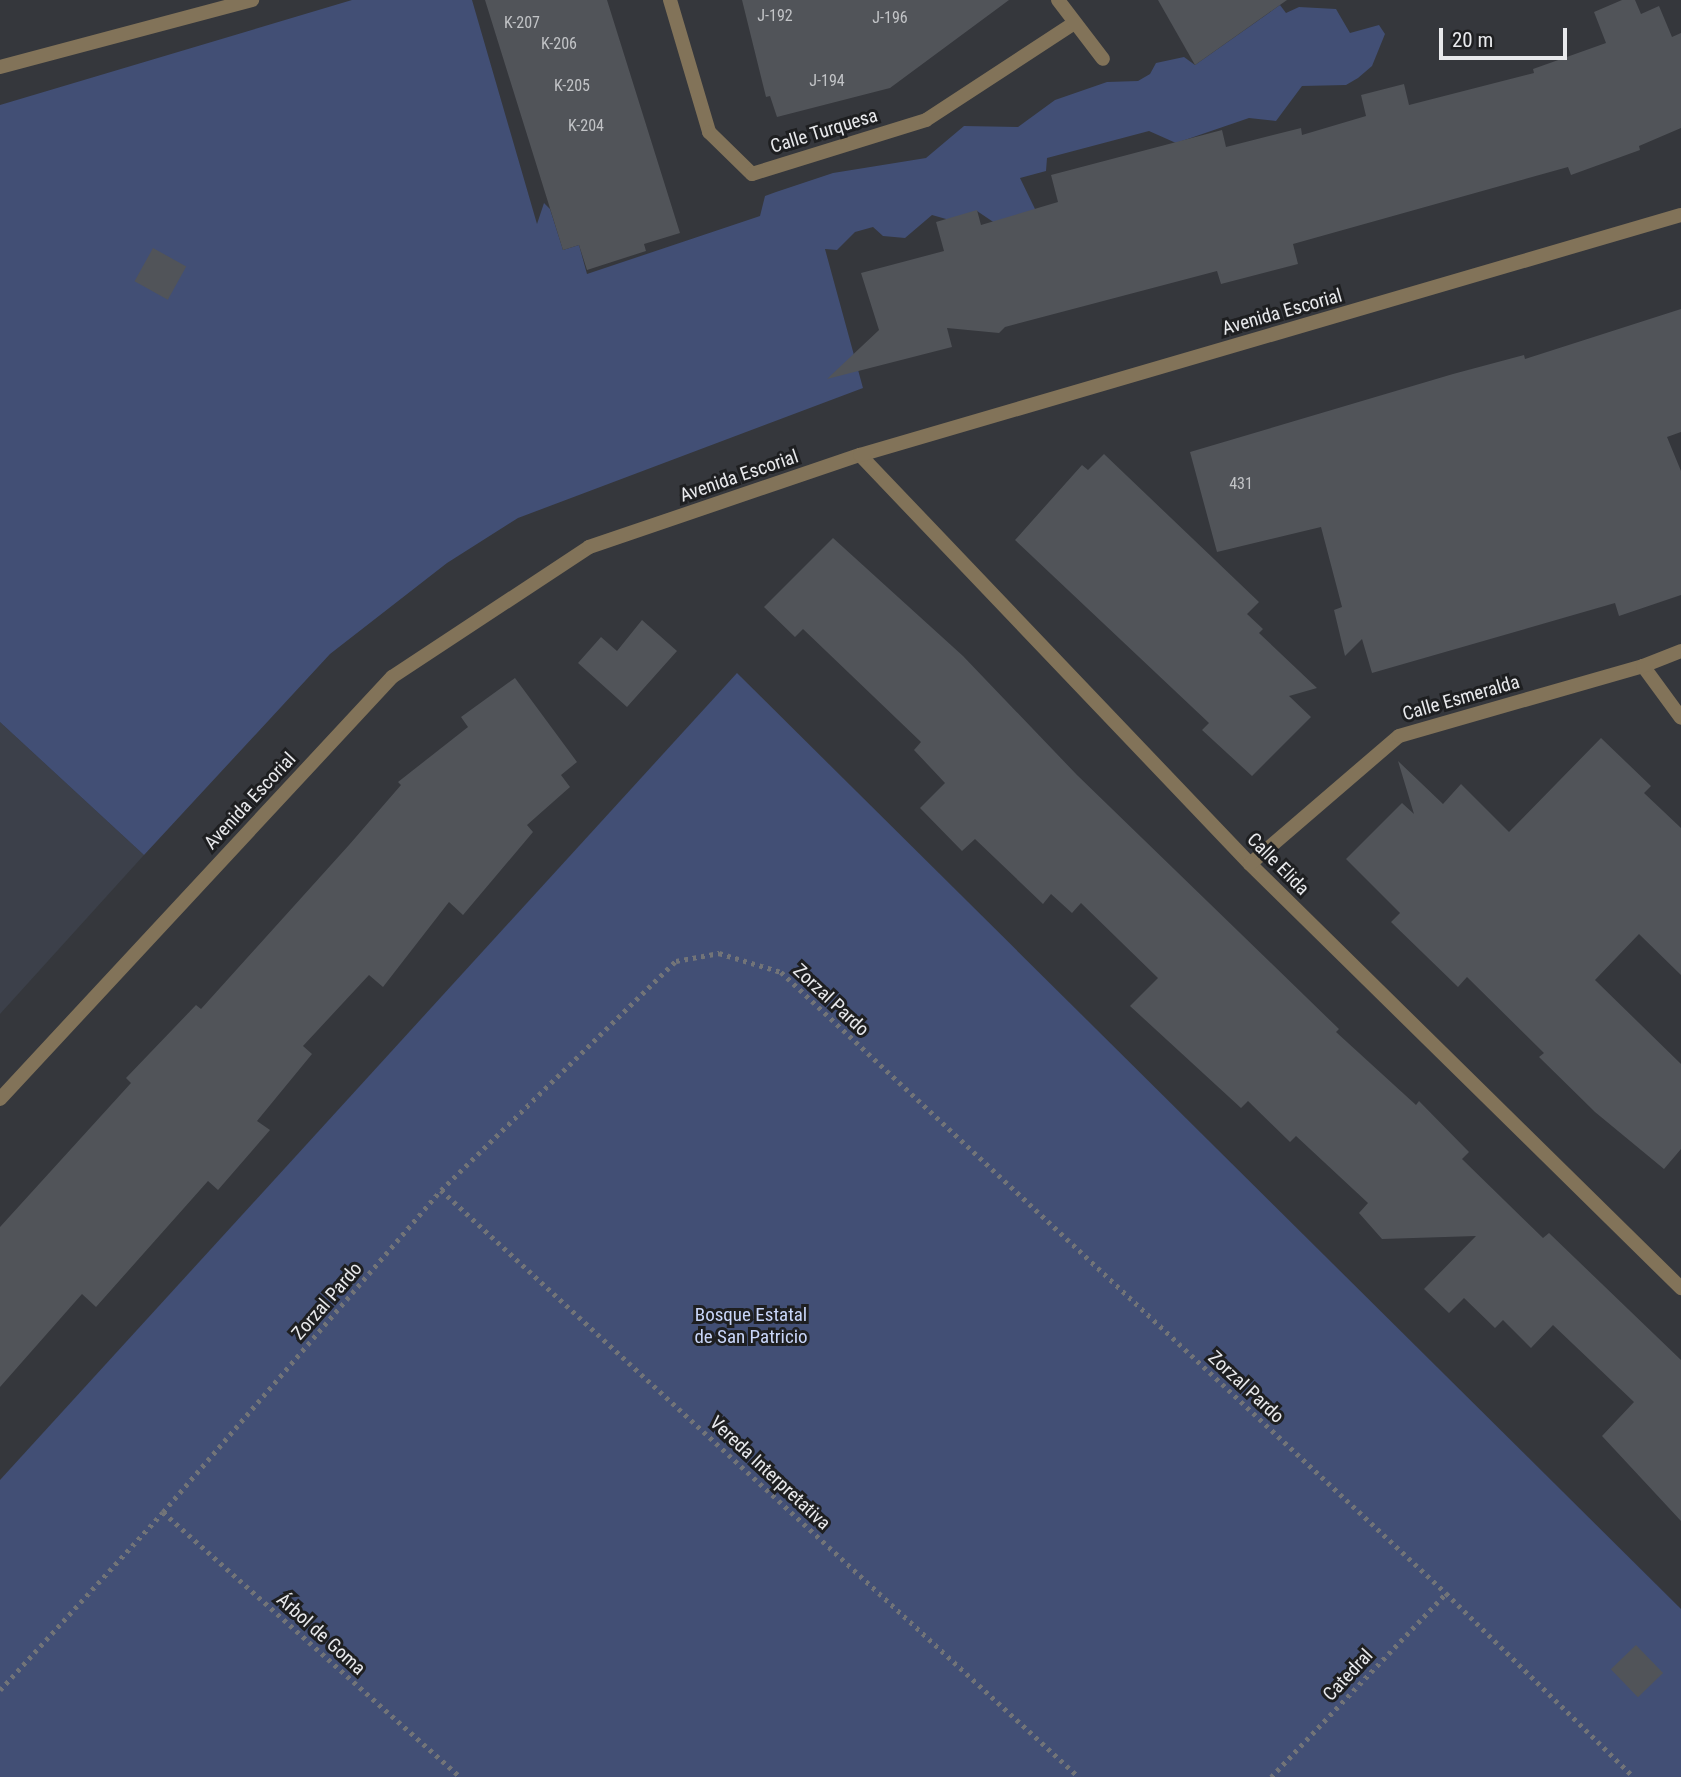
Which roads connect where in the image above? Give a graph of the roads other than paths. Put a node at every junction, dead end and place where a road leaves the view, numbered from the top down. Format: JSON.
{"nodes":[{"id":1,"x":252,"y":0,"type":"edge"},
{"id":2,"x":670,"y":0,"type":"edge"},
{"id":3,"x":1058,"y":0,"type":"edge"},
{"id":4,"x":1074,"y":23,"type":"junction"},
{"id":5,"x":1103,"y":59,"type":"dead end"},
{"id":6,"x":0,"y":67,"type":"edge"},
{"id":7,"x":1681,"y":215,"type":"edge"},
{"id":8,"x":860,"y":455,"type":"junction"},
{"id":9,"x":1681,"y":651,"type":"edge"},
{"id":10,"x":1643,"y":666,"type":"junction"},
{"id":11,"x":1681,"y":718,"type":"edge"},
{"id":12,"x":1250,"y":864,"type":"junction"},
{"id":13,"x":0,"y":1099,"type":"edge"},
{"id":14,"x":1681,"y":1289,"type":"edge"}],
"edges":[{"from":1,"to":6,"type":"street"},
{"from":2,"to":4,"type":"street","name":"Calle Turquesa"},
{"from":3,"to":4,"type":"street"},
{"from":4,"to":5,"type":"street"},
{"from":7,"to":8,"type":"street","name":"Avenida Escorial"},
{"from":8,"to":12,"type":"street","name":"Calle Elida"},
{"from":8,"to":13,"type":"street","name":"Avenida Escorial"},
{"from":9,"to":10,"type":"street","name":"Calle Esmeralda"},
{"from":10,"to":11,"type":"street"},
{"from":10,"to":12,"type":"street","name":"Calle Esmeralda"},
{"from":12,"to":14,"type":"street","name":"Calle Elida"}]}
